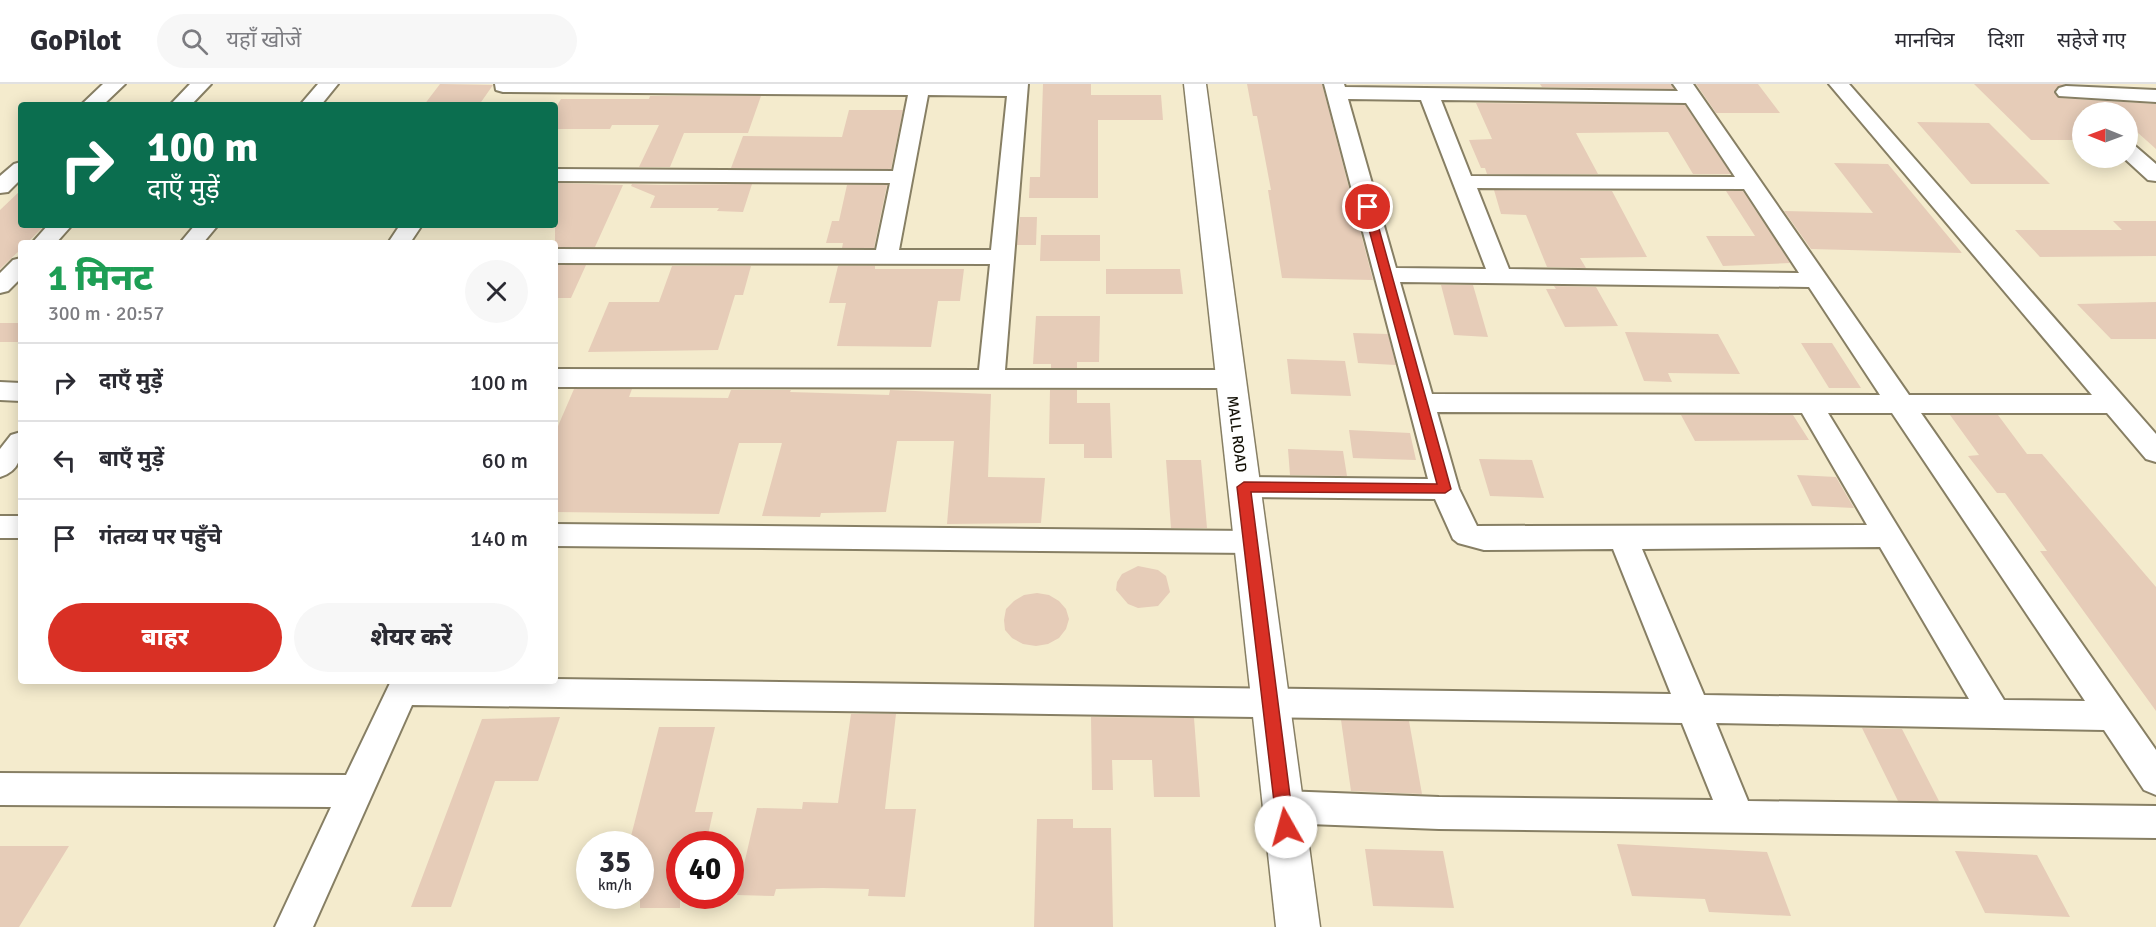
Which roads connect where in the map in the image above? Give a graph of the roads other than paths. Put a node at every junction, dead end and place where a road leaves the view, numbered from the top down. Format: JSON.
{"nodes":[{"id":1,"x":115,"y":84,"type":"edge"},
{"id":2,"x":201,"y":84,"type":"edge"},
{"id":3,"x":328,"y":84,"type":"edge"},
{"id":4,"x":1195,"y":84,"type":"edge"},
{"id":5,"x":1839,"y":84,"type":"edge"},
{"id":6,"x":503,"y":85,"type":"edge"},
{"id":7,"x":1017,"y":87,"type":"edge"},
{"id":8,"x":2061,"y":88,"type":"edge"},
{"id":9,"x":1336,"y":89,"type":"edge"},
{"id":10,"x":919,"y":90,"type":"junction"},
{"id":11,"x":1688,"y":91,"type":"edge"},
{"id":12,"x":1429,"y":94,"type":"junction"},
{"id":13,"x":2156,"y":96,"type":"edge"},
{"id":14,"x":94,"y":102,"type":"edge"},
{"id":15,"x":183,"y":102,"type":"edge"},
{"id":16,"x":313,"y":102,"type":"edge"},
{"id":17,"x":492,"y":102,"type":"edge"},
{"id":18,"x":2077,"y":102,"type":"edge"},
{"id":19,"x":2138,"y":158,"type":"edge"},
{"id":20,"x":18,"y":171,"type":"edge"},
{"id":21,"x":558,"y":175,"type":"edge"},
{"id":22,"x":2156,"y":175,"type":"edge"},
{"id":23,"x":902,"y":177,"type":"junction"},
{"id":24,"x":1464,"y":182,"type":"junction"},
{"id":25,"x":1751,"y":183,"type":"junction"},
{"id":26,"x":0,"y":187,"type":"edge"},
{"id":27,"x":58,"y":228,"type":"edge"},
{"id":28,"x":204,"y":228,"type":"edge"},
{"id":29,"x":46,"y":240,"type":"edge"},
{"id":30,"x":194,"y":240,"type":"edge"},
{"id":31,"x":558,"y":256,"type":"edge"},
{"id":32,"x":886,"y":257,"type":"junction"},
{"id":33,"x":1002,"y":257,"type":"junction"},
{"id":34,"x":18,"y":268,"type":"edge"},
{"id":35,"x":1386,"y":275,"type":"junction"},
{"id":36,"x":1500,"y":276,"type":"junction"},
{"id":37,"x":1816,"y":280,"type":"junction"},
{"id":38,"x":0,"y":286,"type":"edge"},
{"id":39,"x":558,"y":378,"type":"edge"},
{"id":40,"x":991,"y":379,"type":"junction"},
{"id":41,"x":1231,"y":380,"type":"junction"},
{"id":42,"x":0,"y":391,"type":"edge"},
{"id":43,"x":18,"y":392,"type":"edge"},
{"id":44,"x":1421,"y":403,"type":"junction"},
{"id":45,"x":1810,"y":404,"type":"junction"},
{"id":46,"x":1901,"y":404,"type":"junction"},
{"id":47,"x":2114,"y":404,"type":"junction"},
{"id":48,"x":18,"y":446,"type":"edge"},
{"id":49,"x":2156,"y":452,"type":"edge"},
{"id":50,"x":0,"y":467,"type":"edge"},
{"id":51,"x":1244,"y":487,"type":"junction"},
{"id":52,"x":1445,"y":489,"type":"junction"},
{"id":53,"x":0,"y":527,"type":"edge"},
{"id":54,"x":18,"y":527,"type":"edge"},
{"id":55,"x":558,"y":535,"type":"edge"},
{"id":56,"x":1622,"y":536,"type":"junction"},
{"id":57,"x":1889,"y":536,"type":"junction"},
{"id":58,"x":1251,"y":542,"type":"junction"},
{"id":59,"x":404,"y":686,"type":"edge"},
{"id":60,"x":1270,"y":702,"type":"junction"},
{"id":61,"x":1693,"y":709,"type":"junction"},
{"id":62,"x":1995,"y":714,"type":"junction"},
{"id":63,"x":2113,"y":717,"type":"junction"},
{"id":64,"x":2156,"y":779,"type":"edge"},
{"id":65,"x":0,"y":789,"type":"edge"},
{"id":66,"x":356,"y":791,"type":"junction"},
{"id":67,"x":1283,"y":807,"type":"junction"},
{"id":68,"x":1737,"y":816,"type":"junction"},
{"id":69,"x":2156,"y":822,"type":"edge"},
{"id":70,"x":294,"y":927,"type":"edge"},
{"id":71,"x":1298,"y":927,"type":"edge"}],
"edges":[{"from":1,"to":14,"type":"street"},
{"from":2,"to":15,"type":"street"},
{"from":3,"to":16,"type":"street"},
{"from":4,"to":41,"type":"street","name":"MALL ROAD"},
{"from":5,"to":47,"type":"street"},
{"from":6,"to":10,"type":"street"},
{"from":6,"to":17,"type":"street"},
{"from":7,"to":10,"type":"street"},
{"from":7,"to":33,"type":"street"},
{"from":8,"to":13,"type":"street"},
{"from":8,"to":18,"type":"street"},
{"from":9,"to":12,"type":"street"},
{"from":9,"to":35,"type":"street"},
{"from":10,"to":23,"type":"street"},
{"from":11,"to":12,"type":"street"},
{"from":11,"to":25,"type":"street"},
{"from":12,"to":24,"type":"street"},
{"from":19,"to":22,"type":"street"},
{"from":20,"to":26,"type":"street"},
{"from":21,"to":23,"type":"street"},
{"from":23,"to":32,"type":"street"},
{"from":24,"to":25,"type":"street"},
{"from":24,"to":36,"type":"street"},
{"from":25,"to":37,"type":"street"},
{"from":27,"to":29,"type":"street"},
{"from":28,"to":30,"type":"street"},
{"from":31,"to":32,"type":"street"},
{"from":32,"to":33,"type":"street"},
{"from":33,"to":40,"type":"street"},
{"from":34,"to":38,"type":"street"},
{"from":35,"to":36,"type":"street"},
{"from":35,"to":44,"type":"street"},
{"from":36,"to":37,"type":"street"},
{"from":37,"to":46,"type":"street"},
{"from":39,"to":40,"type":"street"},
{"from":40,"to":41,"type":"street"},
{"from":41,"to":51,"type":"street","name":"MALL ROAD"},
{"from":42,"to":43,"type":"street"},
{"from":44,"to":45,"type":"street"},
{"from":44,"to":52,"type":"street"},
{"from":45,"to":46,"type":"street"},
{"from":45,"to":57,"type":"street"},
{"from":46,"to":47,"type":"street"},
{"from":46,"to":63,"type":"street"},
{"from":47,"to":49,"type":"street"},
{"from":48,"to":50,"type":"street"},
{"from":51,"to":52,"type":"street"},
{"from":51,"to":58,"type":"street","name":"MALL ROAD"},
{"from":52,"to":56,"type":"street"},
{"from":53,"to":54,"type":"street"},
{"from":55,"to":58,"type":"street"},
{"from":56,"to":57,"type":"street"},
{"from":56,"to":61,"type":"street"},
{"from":57,"to":62,"type":"street"},
{"from":58,"to":60,"type":"street","name":"MALL ROAD"},
{"from":59,"to":60,"type":"street"},
{"from":59,"to":66,"type":"street"},
{"from":60,"to":61,"type":"street"},
{"from":60,"to":67,"type":"street","name":"MALL ROAD"},
{"from":61,"to":62,"type":"street"},
{"from":61,"to":68,"type":"street"},
{"from":62,"to":63,"type":"street"},
{"from":63,"to":64,"type":"street"},
{"from":65,"to":66,"type":"street"},
{"from":66,"to":70,"type":"street"},
{"from":67,"to":68,"type":"street"},
{"from":67,"to":71,"type":"street","name":"MALL ROAD"},
{"from":68,"to":69,"type":"street"}]}
